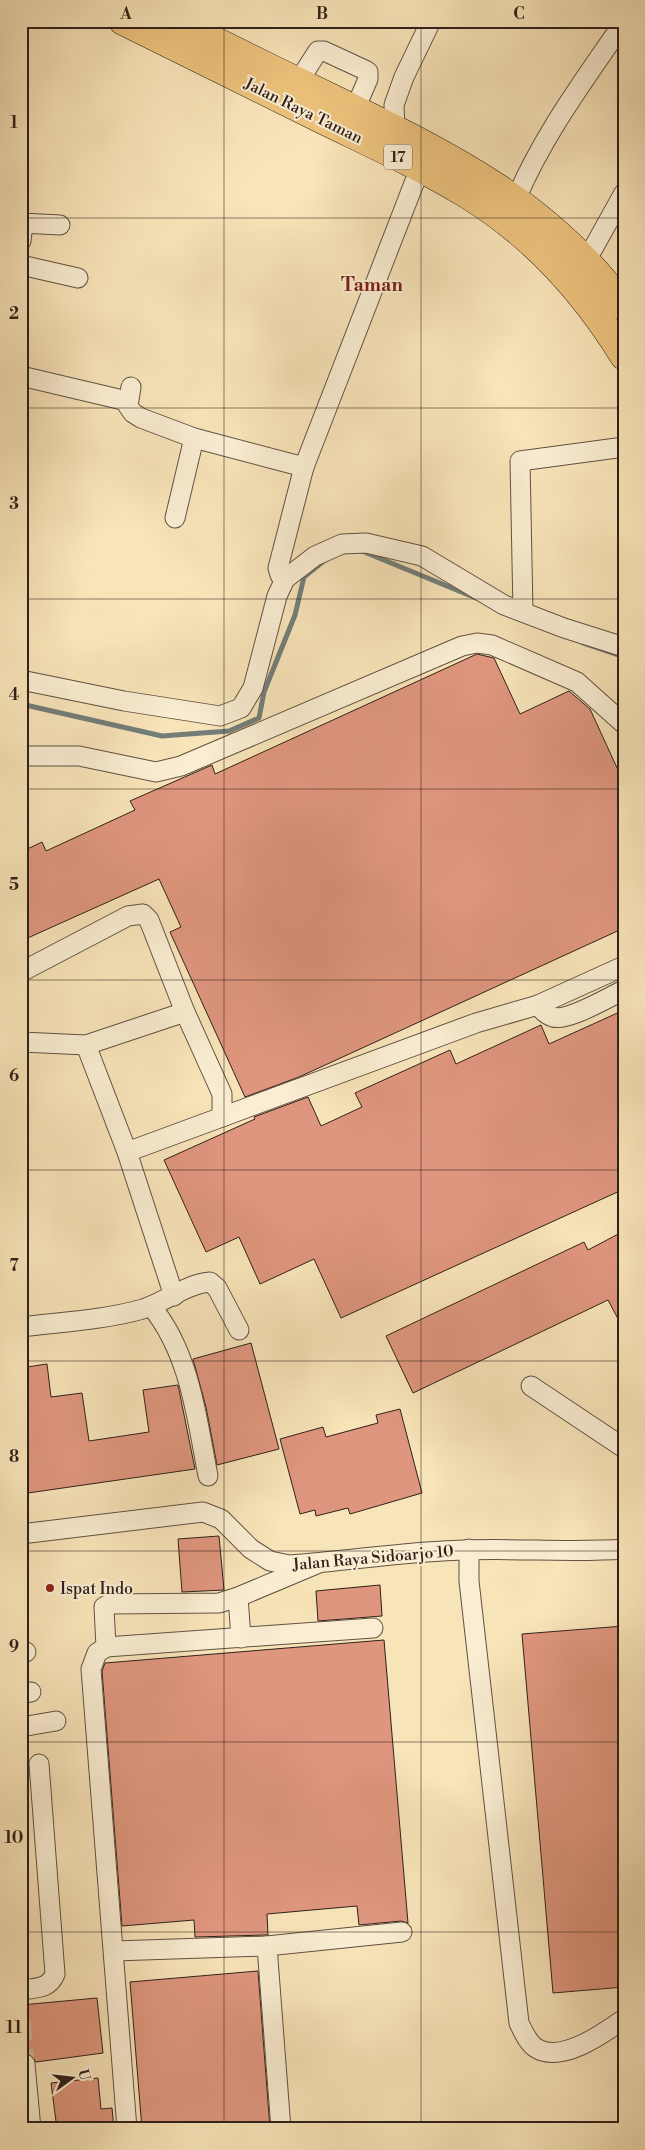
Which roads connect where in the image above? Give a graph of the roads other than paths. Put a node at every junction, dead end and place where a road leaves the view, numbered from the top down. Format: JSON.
{"nodes":[{"id":1,"x":123,"y":21,"type":"edge"},
{"id":2,"x":175,"y":21,"type":"edge"},
{"id":3,"x":431,"y":21,"type":"edge"},
{"id":4,"x":624,"y":22,"type":"edge"},
{"id":5,"x":298,"y":82,"type":"junction"},
{"id":6,"x":355,"y":110,"type":"junction"},
{"id":7,"x":395,"y":129,"type":"junction"},
{"id":8,"x":420,"y":168,"type":"junction"},
{"id":9,"x":624,"y":193,"type":"edge"},
{"id":10,"x":516,"y":199,"type":"junction"},
{"id":11,"x":60,"y":224,"type":"dead end"},
{"id":12,"x":22,"y":229,"type":"edge"},
{"id":13,"x":586,"y":260,"type":"junction"},
{"id":14,"x":21,"y":265,"type":"edge"},
{"id":15,"x":78,"y":278,"type":"dead end"},
{"id":16,"x":624,"y":308,"type":"edge"},
{"id":17,"x":624,"y":356,"type":"edge"},
{"id":18,"x":21,"y":376,"type":"edge"},
{"id":19,"x":194,"y":438,"type":"junction"},
{"id":20,"x":624,"y":446,"type":"edge"},
{"id":21,"x":304,"y":467,"type":"junction"},
{"id":22,"x":175,"y":518,"type":"dead end"},
{"id":23,"x":285,"y":579,"type":"junction"},
{"id":24,"x":523,"y":612,"type":"junction"},
{"id":25,"x":624,"y":647,"type":"edge"},
{"id":26,"x":21,"y":680,"type":"edge"},
{"id":27,"x":624,"y":724,"type":"edge"},
{"id":28,"x":21,"y":756,"type":"edge"},
{"id":29,"x":616,"y":969,"type":"edge"},
{"id":30,"x":21,"y":972,"type":"edge"},
{"id":31,"x":622,"y":991,"type":"edge"},
{"id":32,"x":538,"y":1005,"type":"junction"},
{"id":33,"x":185,"y":1012,"type":"junction"},
{"id":34,"x":21,"y":1042,"type":"edge"},
{"id":35,"x":86,"y":1044,"type":"junction"},
{"id":36,"x":222,"y":1117,"type":"junction"},
{"id":37,"x":127,"y":1152,"type":"junction"},
{"id":38,"x":174,"y":1296,"type":"junction"},
{"id":39,"x":151,"y":1306,"type":"junction"},
{"id":40,"x":21,"y":1327,"type":"edge"},
{"id":41,"x":239,"y":1330,"type":"dead end"},
{"id":42,"x":530,"y":1386,"type":"dead end"},
{"id":43,"x":624,"y":1448,"type":"edge"},
{"id":44,"x":208,"y":1476,"type":"dead end"},
{"id":45,"x":21,"y":1534,"type":"edge"},
{"id":46,"x":624,"y":1549,"type":"edge"},
{"id":47,"x":469,"y":1550,"type":"junction"},
{"id":48,"x":320,"y":1563,"type":"junction"},
{"id":49,"x":238,"y":1597,"type":"junction"},
{"id":50,"x":372,"y":1628,"type":"dead end"},
{"id":51,"x":241,"y":1638,"type":"junction"},
{"id":52,"x":106,"y":1647,"type":"junction"},
{"id":53,"x":56,"y":1721,"type":"dead end"},
{"id":54,"x":21,"y":1726,"type":"edge"},
{"id":55,"x":39,"y":1764,"type":"dead end"},
{"id":56,"x":402,"y":1932,"type":"dead end"},
{"id":57,"x":267,"y":1946,"type":"junction"},
{"id":58,"x":114,"y":1951,"type":"junction"},
{"id":59,"x":21,"y":1990,"type":"edge"},
{"id":60,"x":624,"y":2019,"type":"edge"},
{"id":61,"x":25,"y":2064,"type":"dead end"},
{"id":62,"x":31,"y":2129,"type":"edge"},
{"id":63,"x":127,"y":2129,"type":"edge"},
{"id":64,"x":281,"y":2129,"type":"edge"}],
"edges":[{"from":1,"to":8,"type":"highway","name":"Jalan Raya Taman","number":"17"},
{"from":2,"to":5,"type":"highway","name":"Jalan Raya Taman","number":"17"},
{"from":3,"to":7,"type":"street"},
{"from":4,"to":10,"type":"street"},
{"from":5,"to":6,"type":"highway","name":"Jalan Raya Taman","number":"17"},
{"from":5,"to":6,"type":"street"},
{"from":6,"to":7,"type":"highway","name":"Jalan Raya Taman","number":"17"},
{"from":7,"to":10,"type":"highway","name":"Jalan Raya Taman","number":"17"},
{"from":8,"to":17,"type":"highway","name":"Jalan Raya Taman","number":"17"},
{"from":8,"to":21,"type":"street"},
{"from":9,"to":13,"type":"street"},
{"from":10,"to":13,"type":"highway","name":"Jalan Raya Taman","number":"17"},
{"from":11,"to":12,"type":"street"},
{"from":13,"to":16,"type":"highway","name":"Jalan Raya Taman","number":"17"},
{"from":14,"to":15,"type":"street"},
{"from":18,"to":19,"type":"street"},
{"from":19,"to":21,"type":"street"},
{"from":19,"to":22,"type":"street"},
{"from":20,"to":24,"type":"street"},
{"from":21,"to":23,"type":"street"},
{"from":23,"to":24,"type":"street"},
{"from":23,"to":26,"type":"street"},
{"from":24,"to":25,"type":"street"},
{"from":27,"to":28,"type":"street"},
{"from":29,"to":31,"type":"street"},
{"from":29,"to":32,"type":"street"},
{"from":30,"to":33,"type":"street"},
{"from":31,"to":32,"type":"street"},
{"from":32,"to":36,"type":"street"},
{"from":33,"to":35,"type":"street"},
{"from":33,"to":36,"type":"street"},
{"from":34,"to":35,"type":"street"},
{"from":35,"to":37,"type":"street"},
{"from":36,"to":37,"type":"street"},
{"from":37,"to":38,"type":"street"},
{"from":38,"to":39,"type":"street"},
{"from":38,"to":41,"type":"street"},
{"from":39,"to":40,"type":"street"},
{"from":39,"to":44,"type":"street"},
{"from":42,"to":43,"type":"street"},
{"from":45,"to":48,"type":"street","name":"Jalan Raya Sidoarjo 10"},
{"from":46,"to":47,"type":"street","name":"Jalan Raya Sidoarjo 10"},
{"from":47,"to":48,"type":"street","name":"Jalan Raya Sidoarjo 10"},
{"from":47,"to":60,"type":"street"},
{"from":48,"to":49,"type":"street"},
{"from":49,"to":51,"type":"street"},
{"from":49,"to":52,"type":"street"},
{"from":50,"to":51,"type":"street"},
{"from":51,"to":52,"type":"street"},
{"from":52,"to":58,"type":"street"},
{"from":53,"to":54,"type":"street"},
{"from":55,"to":59,"type":"street"},
{"from":56,"to":57,"type":"street"},
{"from":57,"to":58,"type":"street"},
{"from":57,"to":64,"type":"street"},
{"from":58,"to":63,"type":"street"},
{"from":61,"to":62,"type":"street"}]}
